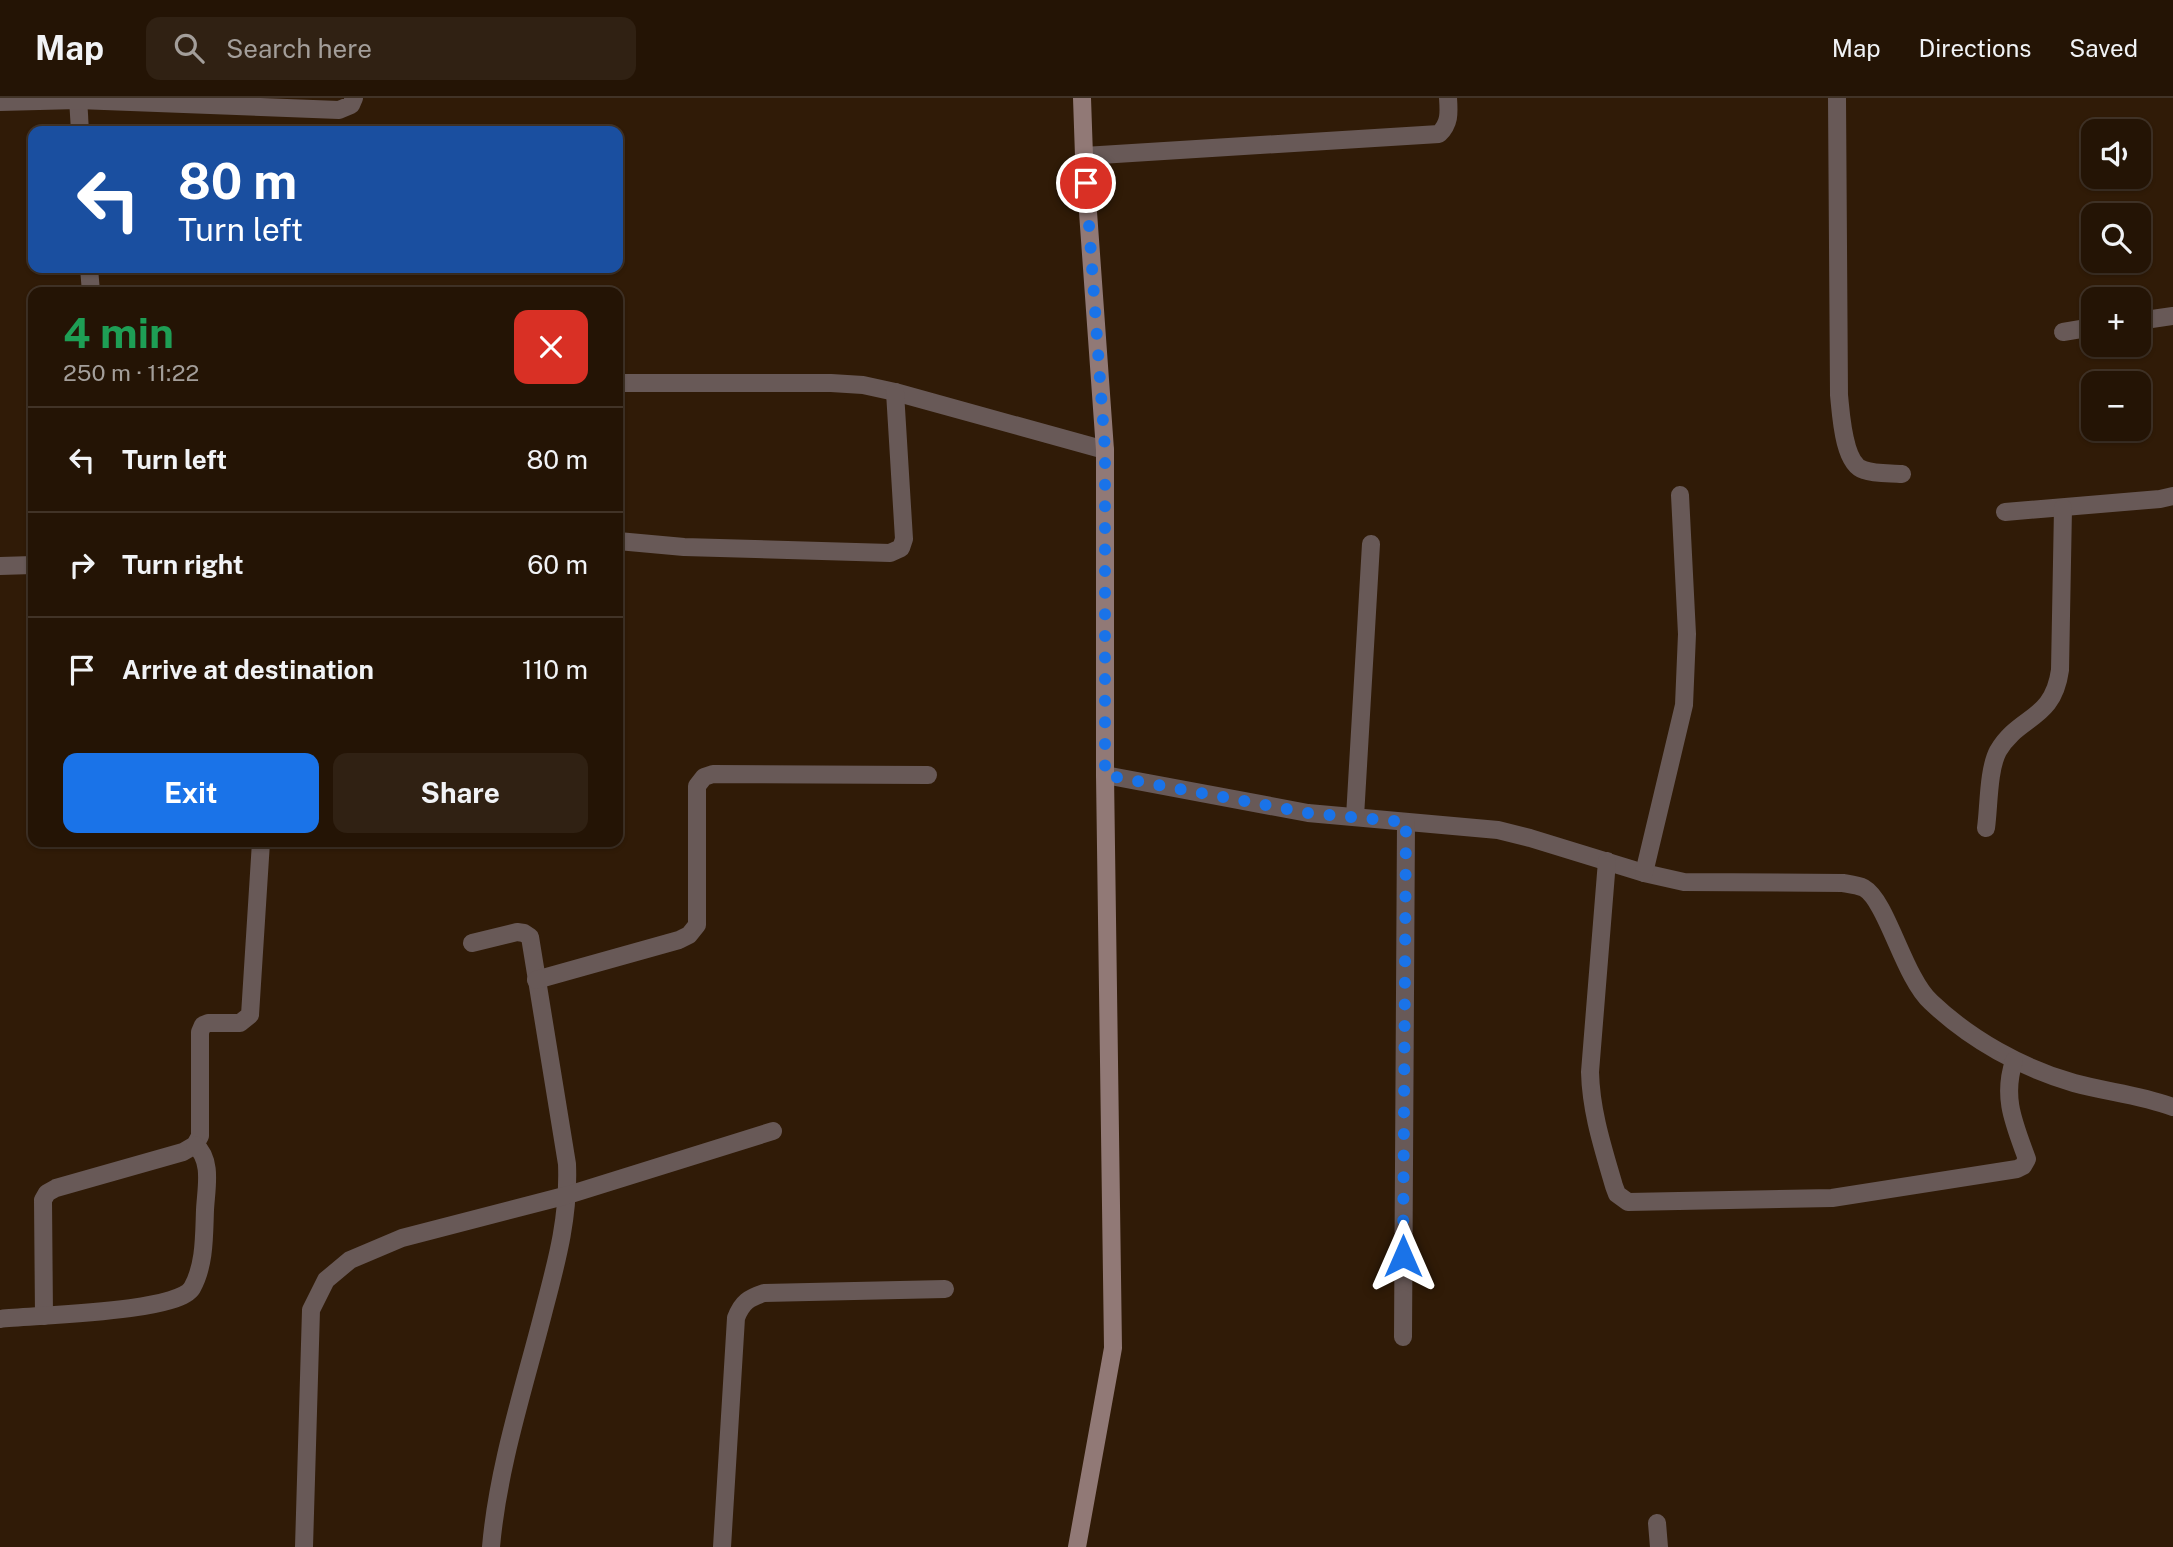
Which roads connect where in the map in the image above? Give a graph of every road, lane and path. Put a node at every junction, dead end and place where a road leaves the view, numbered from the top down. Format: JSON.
{"nodes":[{"id":1,"x":354,"y":98,"type":"edge"},
{"id":2,"x":1082,"y":98,"type":"edge"},
{"id":3,"x":1448,"y":98,"type":"edge"},
{"id":4,"x":1837,"y":98,"type":"edge"},
{"id":5,"x":78,"y":99,"type":"edge"},
{"id":6,"x":0,"y":102,"type":"edge"},
{"id":7,"x":80,"y":126,"type":"edge"},
{"id":8,"x":1084,"y":156,"type":"junction"},
{"id":9,"x":2173,"y":316,"type":"edge"},
{"id":10,"x":2151,"y":319,"type":"edge"},
{"id":11,"x":2081,"y":329,"type":"edge"},
{"id":12,"x":2063,"y":332,"type":"dead end"},
{"id":13,"x":623,"y":383,"type":"edge"},
{"id":14,"x":895,"y":391,"type":"junction"},
{"id":15,"x":1105,"y":450,"type":"junction"},
{"id":16,"x":1902,"y":474,"type":"dead end"},
{"id":17,"x":1680,"y":495,"type":"dead end"},
{"id":18,"x":2173,"y":496,"type":"edge"},
{"id":19,"x":2063,"y":508,"type":"junction"},
{"id":20,"x":2005,"y":512,"type":"dead end"},
{"id":21,"x":623,"y":541,"type":"edge"},
{"id":22,"x":1371,"y":544,"type":"dead end"},
{"id":23,"x":28,"y":565,"type":"edge"},
{"id":24,"x":0,"y":566,"type":"edge"},
{"id":25,"x":929,"y":775,"type":"dead end"},
{"id":26,"x":1105,"y":775,"type":"junction"},
{"id":27,"x":1355,"y":817,"type":"junction"},
{"id":28,"x":1406,"y":822,"type":"junction"},
{"id":29,"x":1986,"y":828,"type":"dead end"},
{"id":30,"x":261,"y":847,"type":"edge"},
{"id":31,"x":1607,"y":862,"type":"junction"},
{"id":32,"x":1644,"y":873,"type":"junction"},
{"id":33,"x":472,"y":943,"type":"dead end"},
{"id":34,"x":536,"y":980,"type":"junction"},
{"id":35,"x":2014,"y":1061,"type":"junction"},
{"id":36,"x":2173,"y":1107,"type":"edge"},
{"id":37,"x":773,"y":1131,"type":"dead end"},
{"id":38,"x":195,"y":1145,"type":"junction"},
{"id":39,"x":568,"y":1195,"type":"junction"},
{"id":40,"x":945,"y":1289,"type":"dead end"},
{"id":41,"x":44,"y":1316,"type":"junction"},
{"id":42,"x":0,"y":1319,"type":"edge"},
{"id":43,"x":1403,"y":1337,"type":"dead end"},
{"id":44,"x":1657,"y":1523,"type":"dead end"},
{"id":45,"x":304,"y":1547,"type":"edge"},
{"id":46,"x":491,"y":1547,"type":"edge"},
{"id":47,"x":722,"y":1547,"type":"edge"},
{"id":48,"x":1077,"y":1547,"type":"edge"},
{"id":49,"x":1659,"y":1547,"type":"edge"}],
"edges":[{"from":1,"to":5,"type":"street"},
{"from":2,"to":8,"type":"street"},
{"from":3,"to":8,"type":"street"},
{"from":4,"to":16,"type":"street"},
{"from":5,"to":6,"type":"street"},
{"from":5,"to":7,"type":"street"},
{"from":8,"to":15,"type":"street"},
{"from":9,"to":10,"type":"street"},
{"from":11,"to":12,"type":"street"},
{"from":13,"to":14,"type":"street"},
{"from":14,"to":15,"type":"street"},
{"from":14,"to":21,"type":"street"},
{"from":15,"to":26,"type":"street"},
{"from":17,"to":32,"type":"street"},
{"from":18,"to":19,"type":"street"},
{"from":19,"to":20,"type":"street"},
{"from":19,"to":29,"type":"street"},
{"from":22,"to":27,"type":"street"},
{"from":23,"to":24,"type":"street"},
{"from":25,"to":34,"type":"street"},
{"from":26,"to":27,"type":"street"},
{"from":26,"to":48,"type":"street"},
{"from":27,"to":28,"type":"street"},
{"from":28,"to":31,"type":"street"},
{"from":28,"to":43,"type":"street"},
{"from":30,"to":38,"type":"street"},
{"from":31,"to":32,"type":"street"},
{"from":31,"to":35,"type":"street"},
{"from":32,"to":35,"type":"street"},
{"from":33,"to":34,"type":"street"},
{"from":34,"to":39,"type":"street"},
{"from":35,"to":36,"type":"street"},
{"from":37,"to":39,"type":"street"},
{"from":38,"to":41,"type":"street"},
{"from":38,"to":41,"type":"street"},
{"from":39,"to":45,"type":"street"},
{"from":39,"to":46,"type":"street"},
{"from":40,"to":47,"type":"street"},
{"from":41,"to":42,"type":"street"},
{"from":44,"to":49,"type":"street"}]}
